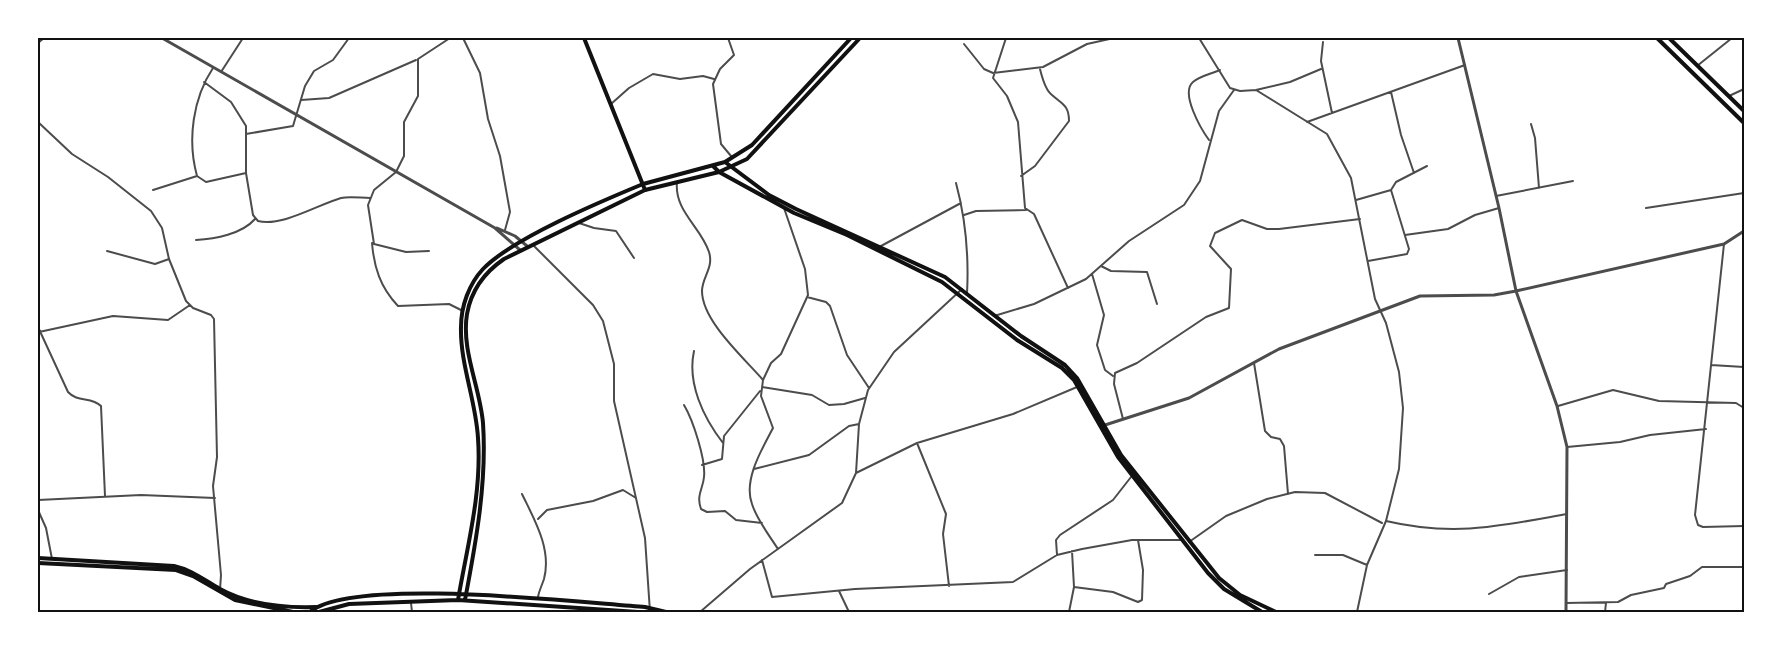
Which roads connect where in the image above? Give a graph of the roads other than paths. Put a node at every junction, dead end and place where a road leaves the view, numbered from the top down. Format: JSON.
{"nodes":[{"id":1,"x":44,"y":38,"type":"edge"},
{"id":2,"x":162,"y":38,"type":"edge"},
{"id":3,"x":243,"y":38,"type":"edge"},
{"id":4,"x":349,"y":38,"type":"edge"},
{"id":5,"x":450,"y":38,"type":"edge"},
{"id":6,"x":463,"y":38,"type":"edge"},
{"id":7,"x":584,"y":38,"type":"edge"},
{"id":8,"x":728,"y":38,"type":"edge"},
{"id":9,"x":851,"y":38,"type":"edge"},
{"id":10,"x":860,"y":38,"type":"edge"},
{"id":11,"x":1006,"y":38,"type":"edge"},
{"id":12,"x":1114,"y":38,"type":"edge"},
{"id":13,"x":1199,"y":38,"type":"edge"},
{"id":14,"x":1458,"y":38,"type":"edge"},
{"id":15,"x":1656,"y":38,"type":"edge"},
{"id":16,"x":1669,"y":38,"type":"edge"},
{"id":17,"x":1732,"y":38,"type":"edge"},
{"id":18,"x":1323,"y":42,"type":"dead end"},
{"id":19,"x":38,"y":43,"type":"edge"},
{"id":20,"x":964,"y":44,"type":"dead end"},
{"id":21,"x":418,"y":59,"type":"junction"},
{"id":22,"x":1465,"y":65,"type":"junction"},
{"id":23,"x":1697,"y":66,"type":"junction"},
{"id":24,"x":213,"y":68,"type":"junction"},
{"id":25,"x":1039,"y":68,"type":"junction"},
{"id":26,"x":1323,"y":68,"type":"junction"},
{"id":27,"x":1220,"y":70,"type":"junction"},
{"id":28,"x":221,"y":72,"type":"junction"},
{"id":29,"x":993,"y":73,"type":"junction"},
{"id":30,"x":714,"y":79,"type":"junction"},
{"id":31,"x":204,"y":82,"type":"junction"},
{"id":32,"x":1744,"y":89,"type":"edge"},
{"id":33,"x":1233,"y":90,"type":"junction"},
{"id":34,"x":1256,"y":90,"type":"junction"},
{"id":35,"x":1391,"y":91,"type":"junction"},
{"id":36,"x":1729,"y":96,"type":"junction"},
{"id":37,"x":302,"y":100,"type":"junction"},
{"id":38,"x":611,"y":104,"type":"junction"},
{"id":39,"x":1744,"y":111,"type":"edge"},
{"id":40,"x":1332,"y":113,"type":"junction"},
{"id":41,"x":298,"y":116,"type":"junction"},
{"id":42,"x":1307,"y":122,"type":"junction"},
{"id":43,"x":1744,"y":123,"type":"edge"},
{"id":44,"x":39,"y":124,"type":"edge"},
{"id":45,"x":1531,"y":124,"type":"dead end"},
{"id":46,"x":246,"y":134,"type":"junction"},
{"id":47,"x":1209,"y":140,"type":"junction"},
{"id":48,"x":733,"y":159,"type":"junction"},
{"id":49,"x":725,"y":162,"type":"junction"},
{"id":50,"x":713,"y":166,"type":"junction"},
{"id":51,"x":1427,"y":166,"type":"dead end"},
{"id":52,"x":731,"y":168,"type":"junction"},
{"id":53,"x":396,"y":172,"type":"junction"},
{"id":54,"x":719,"y":172,"type":"junction"},
{"id":55,"x":246,"y":173,"type":"junction"},
{"id":56,"x":1414,"y":173,"type":"junction"},
{"id":57,"x":197,"y":176,"type":"junction"},
{"id":58,"x":1021,"y":176,"type":"junction"},
{"id":59,"x":1573,"y":181,"type":"dead end"},
{"id":60,"x":677,"y":182,"type":"junction"},
{"id":61,"x":956,"y":183,"type":"dead end"},
{"id":62,"x":643,"y":184,"type":"junction"},
{"id":63,"x":1539,"y":188,"type":"junction"},
{"id":64,"x":153,"y":190,"type":"dead end"},
{"id":65,"x":645,"y":190,"type":"junction"},
{"id":66,"x":1391,"y":190,"type":"junction"},
{"id":67,"x":1744,"y":193,"type":"edge"},
{"id":68,"x":1496,"y":196,"type":"junction"},
{"id":69,"x":370,"y":198,"type":"junction"},
{"id":70,"x":1356,"y":200,"type":"junction"},
{"id":71,"x":962,"y":203,"type":"junction"},
{"id":72,"x":784,"y":208,"type":"junction"},
{"id":73,"x":1500,"y":208,"type":"junction"},
{"id":74,"x":1646,"y":208,"type":"dead end"},
{"id":75,"x":1026,"y":210,"type":"junction"},
{"id":76,"x":964,"y":215,"type":"junction"},
{"id":77,"x":255,"y":219,"type":"junction"},
{"id":78,"x":1360,"y":219,"type":"junction"},
{"id":79,"x":576,"y":222,"type":"junction"},
{"id":80,"x":495,"y":228,"type":"junction"},
{"id":81,"x":505,"y":230,"type":"junction"},
{"id":82,"x":1744,"y":232,"type":"edge"},
{"id":83,"x":1405,"y":235,"type":"junction"},
{"id":84,"x":196,"y":240,"type":"dead end"},
{"id":85,"x":523,"y":242,"type":"junction"},
{"id":86,"x":372,"y":243,"type":"junction"},
{"id":87,"x":1724,"y":243,"type":"junction"},
{"id":88,"x":532,"y":244,"type":"junction"},
{"id":89,"x":515,"y":246,"type":"junction"},
{"id":90,"x":527,"y":246,"type":"junction"},
{"id":91,"x":880,"y":246,"type":"junction"},
{"id":92,"x":520,"y":250,"type":"junction"},
{"id":93,"x":106,"y":251,"type":"dead end"},
{"id":94,"x":429,"y":251,"type":"dead end"},
{"id":95,"x":634,"y":258,"type":"dead end"},
{"id":96,"x":169,"y":259,"type":"junction"},
{"id":97,"x":1368,"y":261,"type":"junction"},
{"id":98,"x":1101,"y":266,"type":"junction"},
{"id":99,"x":1092,"y":274,"type":"junction"},
{"id":100,"x":1068,"y":288,"type":"junction"},
{"id":101,"x":962,"y":289,"type":"junction"},
{"id":102,"x":1516,"y":291,"type":"junction"},
{"id":103,"x":958,"y":293,"type":"junction"},
{"id":104,"x":967,"y":294,"type":"junction"},
{"id":105,"x":807,"y":297,"type":"junction"},
{"id":106,"x":1157,"y":304,"type":"dead end"},
{"id":107,"x":190,"y":305,"type":"junction"},
{"id":108,"x":462,"y":311,"type":"junction"},
{"id":109,"x":1381,"y":311,"type":"junction"},
{"id":110,"x":994,"y":316,"type":"junction"},
{"id":111,"x":38,"y":327,"type":"edge"},
{"id":112,"x":39,"y":332,"type":"edge"},
{"id":113,"x":694,"y":351,"type":"dead end"},
{"id":114,"x":1254,"y":363,"type":"junction"},
{"id":115,"x":1712,"y":365,"type":"junction"},
{"id":116,"x":1744,"y":367,"type":"edge"},
{"id":117,"x":1113,"y":376,"type":"junction"},
{"id":118,"x":763,"y":380,"type":"junction"},
{"id":119,"x":1077,"y":387,"type":"junction"},
{"id":120,"x":761,"y":388,"type":"junction"},
{"id":121,"x":869,"y":388,"type":"junction"},
{"id":122,"x":866,"y":398,"type":"junction"},
{"id":123,"x":1707,"y":402,"type":"junction"},
{"id":124,"x":684,"y":405,"type":"dead end"},
{"id":125,"x":1557,"y":406,"type":"junction"},
{"id":126,"x":1744,"y":408,"type":"edge"},
{"id":127,"x":1124,"y":419,"type":"junction"},
{"id":128,"x":860,"y":424,"type":"junction"},
{"id":129,"x":1102,"y":427,"type":"junction"},
{"id":130,"x":1706,"y":429,"type":"junction"},
{"id":131,"x":723,"y":443,"type":"junction"},
{"id":132,"x":917,"y":443,"type":"junction"},
{"id":133,"x":1567,"y":447,"type":"junction"},
{"id":134,"x":702,"y":465,"type":"junction"},
{"id":135,"x":754,"y":469,"type":"junction"},
{"id":136,"x":856,"y":473,"type":"junction"},
{"id":137,"x":1131,"y":477,"type":"junction"},
{"id":138,"x":1288,"y":494,"type":"junction"},
{"id":139,"x":522,"y":495,"type":"dead end"},
{"id":140,"x":105,"y":496,"type":"junction"},
{"id":141,"x":214,"y":498,"type":"junction"},
{"id":142,"x":636,"y":498,"type":"junction"},
{"id":143,"x":38,"y":500,"type":"edge"},
{"id":144,"x":38,"y":510,"type":"edge"},
{"id":145,"x":1567,"y":514,"type":"junction"},
{"id":146,"x":537,"y":520,"type":"junction"},
{"id":147,"x":1385,"y":522,"type":"junction"},
{"id":148,"x":762,"y":523,"type":"junction"},
{"id":149,"x":1744,"y":526,"type":"edge"},
{"id":150,"x":1138,"y":540,"type":"junction"},
{"id":151,"x":1182,"y":540,"type":"junction"},
{"id":152,"x":1189,"y":542,"type":"junction"},
{"id":153,"x":778,"y":549,"type":"junction"},
{"id":154,"x":1072,"y":551,"type":"junction"},
{"id":155,"x":1057,"y":555,"type":"junction"},
{"id":156,"x":1315,"y":555,"type":"dead end"},
{"id":157,"x":52,"y":559,"type":"junction"},
{"id":158,"x":762,"y":560,"type":"junction"},
{"id":159,"x":38,"y":561,"type":"edge"},
{"id":160,"x":1367,"y":565,"type":"junction"},
{"id":161,"x":1744,"y":567,"type":"edge"},
{"id":162,"x":1567,"y":570,"type":"junction"},
{"id":163,"x":949,"y":586,"type":"junction"},
{"id":164,"x":1074,"y":587,"type":"junction"},
{"id":165,"x":219,"y":591,"type":"junction"},
{"id":166,"x":839,"y":591,"type":"junction"},
{"id":167,"x":459,"y":594,"type":"junction"},
{"id":168,"x":466,"y":594,"type":"junction"},
{"id":169,"x":1489,"y":594,"type":"dead end"},
{"id":170,"x":458,"y":600,"type":"junction"},
{"id":171,"x":465,"y":600,"type":"junction"},
{"id":172,"x":537,"y":600,"type":"junction"},
{"id":173,"x":411,"y":601,"type":"junction"},
{"id":174,"x":1606,"y":602,"type":"junction"},
{"id":175,"x":1566,"y":603,"type":"junction"},
{"id":176,"x":317,"y":607,"type":"junction"},
{"id":177,"x":650,"y":610,"type":"edge"},
{"id":178,"x":293,"y":612,"type":"edge"},
{"id":179,"x":310,"y":612,"type":"edge"},
{"id":180,"x":319,"y":612,"type":"edge"},
{"id":181,"x":412,"y":612,"type":"edge"},
{"id":182,"x":638,"y":612,"type":"edge"},
{"id":183,"x":666,"y":612,"type":"edge"},
{"id":184,"x":700,"y":612,"type":"edge"},
{"id":185,"x":849,"y":612,"type":"edge"},
{"id":186,"x":1069,"y":612,"type":"edge"},
{"id":187,"x":1262,"y":612,"type":"edge"},
{"id":188,"x":1276,"y":612,"type":"edge"},
{"id":189,"x":1357,"y":612,"type":"edge"},
{"id":190,"x":1566,"y":612,"type":"edge"},
{"id":191,"x":1605,"y":612,"type":"edge"}],
"edges":[{"from":1,"to":19,"type":"street"},
{"from":2,"to":24,"type":"street"},
{"from":3,"to":28,"type":"street"},
{"from":4,"to":37,"type":"street"},
{"from":5,"to":21,"type":"street"},
{"from":6,"to":81,"type":"street"},
{"from":7,"to":38,"type":"main road"},
{"from":8,"to":30,"type":"street"},
{"from":9,"to":48,"type":"main road"},
{"from":10,"to":52,"type":"main road"},
{"from":11,"to":29,"type":"street"},
{"from":12,"to":25,"type":"street"},
{"from":13,"to":27,"type":"street"},
{"from":14,"to":22,"type":"street"},
{"from":15,"to":43,"type":"main road"},
{"from":16,"to":23,"type":"main road"},
{"from":17,"to":23,"type":"street"},
{"from":18,"to":26,"type":"street"},
{"from":20,"to":29,"type":"street"},
{"from":21,"to":37,"type":"street"},
{"from":21,"to":53,"type":"street"},
{"from":22,"to":35,"type":"street"},
{"from":22,"to":68,"type":"street"},
{"from":23,"to":36,"type":"main road"},
{"from":24,"to":28,"type":"street"},
{"from":24,"to":31,"type":"street"},
{"from":25,"to":29,"type":"street"},
{"from":25,"to":58,"type":"street"},
{"from":26,"to":34,"type":"street"},
{"from":26,"to":40,"type":"street"},
{"from":27,"to":33,"type":"street"},
{"from":27,"to":47,"type":"street"},
{"from":28,"to":41,"type":"street"},
{"from":29,"to":58,"type":"street"},
{"from":30,"to":38,"type":"street"},
{"from":30,"to":48,"type":"street"},
{"from":31,"to":46,"type":"street"},
{"from":31,"to":57,"type":"street"},
{"from":32,"to":36,"type":"street"},
{"from":33,"to":34,"type":"street"},
{"from":33,"to":47,"type":"street"},
{"from":34,"to":42,"type":"street"},
{"from":35,"to":40,"type":"street"},
{"from":35,"to":56,"type":"street"},
{"from":36,"to":39,"type":"main road"},
{"from":37,"to":41,"type":"street"},
{"from":38,"to":62,"type":"main road"},
{"from":40,"to":42,"type":"street"},
{"from":41,"to":46,"type":"street"},
{"from":41,"to":53,"type":"street"},
{"from":42,"to":70,"type":"street"},
{"from":44,"to":96,"type":"street"},
{"from":45,"to":63,"type":"street"},
{"from":46,"to":55,"type":"street"},
{"from":47,"to":98,"type":"street"},
{"from":48,"to":49,"type":"main road"},
{"from":49,"to":50,"type":"main road"},
{"from":49,"to":52,"type":"main road"},
{"from":50,"to":54,"type":"main road"},
{"from":50,"to":62,"type":"main road"},
{"from":51,"to":56,"type":"street"},
{"from":52,"to":54,"type":"main road"},
{"from":52,"to":91,"type":"main road"},
{"from":53,"to":69,"type":"street"},
{"from":53,"to":80,"type":"street"},
{"from":54,"to":60,"type":"main road"},
{"from":54,"to":72,"type":"main road"},
{"from":55,"to":57,"type":"street"},
{"from":55,"to":77,"type":"street"},
{"from":56,"to":66,"type":"street"},
{"from":57,"to":64,"type":"street"},
{"from":58,"to":75,"type":"street"},
{"from":59,"to":63,"type":"street"},
{"from":60,"to":65,"type":"main road"},
{"from":60,"to":118,"type":"street"},
{"from":61,"to":71,"type":"street"},
{"from":62,"to":65,"type":"main road"},
{"from":62,"to":85,"type":"main road"},
{"from":63,"to":68,"type":"street"},
{"from":65,"to":79,"type":"main road"},
{"from":66,"to":70,"type":"street"},
{"from":66,"to":83,"type":"street"},
{"from":67,"to":74,"type":"street"},
{"from":68,"to":73,"type":"street"},
{"from":69,"to":77,"type":"street"},
{"from":69,"to":86,"type":"street"},
{"from":70,"to":78,"type":"street"},
{"from":71,"to":76,"type":"street"},
{"from":71,"to":91,"type":"street"},
{"from":72,"to":103,"type":"main road"},
{"from":72,"to":105,"type":"street"},
{"from":73,"to":83,"type":"street"},
{"from":73,"to":102,"type":"street"},
{"from":75,"to":76,"type":"street"},
{"from":75,"to":100,"type":"street"},
{"from":76,"to":104,"type":"street"},
{"from":77,"to":84,"type":"street"},
{"from":78,"to":97,"type":"street"},
{"from":78,"to":117,"type":"street"},
{"from":79,"to":88,"type":"main road"},
{"from":79,"to":95,"type":"street"},
{"from":80,"to":81,"type":"street"},
{"from":80,"to":89,"type":"street"},
{"from":81,"to":85,"type":"street"},
{"from":82,"to":87,"type":"street"},
{"from":83,"to":97,"type":"street"},
{"from":85,"to":89,"type":"main road"},
{"from":85,"to":90,"type":"street"},
{"from":86,"to":94,"type":"street"},
{"from":86,"to":108,"type":"street"},
{"from":87,"to":102,"type":"street"},
{"from":87,"to":115,"type":"street"},
{"from":88,"to":90,"type":"main road"},
{"from":88,"to":142,"type":"street"},
{"from":89,"to":92,"type":"street"},
{"from":89,"to":108,"type":"main road"},
{"from":90,"to":92,"type":"main road"},
{"from":91,"to":101,"type":"main road"},
{"from":92,"to":168,"type":"main road"},
{"from":93,"to":96,"type":"street"},
{"from":96,"to":107,"type":"street"},
{"from":97,"to":109,"type":"street"},
{"from":98,"to":99,"type":"street"},
{"from":98,"to":106,"type":"street"},
{"from":99,"to":100,"type":"street"},
{"from":99,"to":117,"type":"street"},
{"from":100,"to":110,"type":"street"},
{"from":101,"to":103,"type":"street"},
{"from":101,"to":104,"type":"main road"},
{"from":102,"to":109,"type":"street"},
{"from":102,"to":125,"type":"street"},
{"from":103,"to":119,"type":"main road"},
{"from":103,"to":121,"type":"street"},
{"from":104,"to":110,"type":"main road"},
{"from":105,"to":118,"type":"street"},
{"from":105,"to":121,"type":"street"},
{"from":107,"to":112,"type":"street"},
{"from":107,"to":141,"type":"street"},
{"from":108,"to":167,"type":"main road"},
{"from":109,"to":114,"type":"street"},
{"from":109,"to":147,"type":"street"},
{"from":110,"to":129,"type":"main road"},
{"from":111,"to":112,"type":"street"},
{"from":112,"to":140,"type":"street"},
{"from":113,"to":131,"type":"street"},
{"from":114,"to":127,"type":"street"},
{"from":114,"to":138,"type":"street"},
{"from":115,"to":116,"type":"street"},
{"from":115,"to":123,"type":"street"},
{"from":117,"to":127,"type":"street"},
{"from":118,"to":120,"type":"street"},
{"from":119,"to":129,"type":"main road"},
{"from":119,"to":132,"type":"street"},
{"from":120,"to":122,"type":"street"},
{"from":120,"to":131,"type":"street"},
{"from":120,"to":135,"type":"street"},
{"from":121,"to":122,"type":"street"},
{"from":122,"to":128,"type":"street"},
{"from":123,"to":125,"type":"street"},
{"from":123,"to":126,"type":"street"},
{"from":123,"to":130,"type":"street"},
{"from":124,"to":134,"type":"street"},
{"from":125,"to":133,"type":"street"},
{"from":127,"to":129,"type":"street"},
{"from":128,"to":135,"type":"street"},
{"from":128,"to":136,"type":"street"},
{"from":129,"to":137,"type":"main road"},
{"from":129,"to":152,"type":"main road"},
{"from":130,"to":133,"type":"street"},
{"from":130,"to":149,"type":"street"},
{"from":131,"to":134,"type":"street"},
{"from":132,"to":136,"type":"street"},
{"from":132,"to":163,"type":"street"},
{"from":133,"to":145,"type":"street"},
{"from":134,"to":148,"type":"street"},
{"from":135,"to":148,"type":"street"},
{"from":136,"to":153,"type":"street"},
{"from":137,"to":151,"type":"main road"},
{"from":137,"to":155,"type":"street"},
{"from":138,"to":147,"type":"street"},
{"from":138,"to":152,"type":"street"},
{"from":139,"to":146,"type":"street"},
{"from":140,"to":141,"type":"street"},
{"from":140,"to":143,"type":"street"},
{"from":141,"to":165,"type":"street"},
{"from":142,"to":146,"type":"street"},
{"from":142,"to":177,"type":"street"},
{"from":144,"to":157,"type":"street"},
{"from":145,"to":147,"type":"street"},
{"from":145,"to":162,"type":"street"},
{"from":146,"to":172,"type":"street"},
{"from":147,"to":160,"type":"street"},
{"from":148,"to":153,"type":"street"},
{"from":150,"to":151,"type":"street"},
{"from":150,"to":154,"type":"street"},
{"from":150,"to":164,"type":"street"},
{"from":151,"to":187,"type":"main road"},
{"from":152,"to":188,"type":"main road"},
{"from":153,"to":158,"type":"street"},
{"from":154,"to":155,"type":"street"},
{"from":154,"to":164,"type":"street"},
{"from":155,"to":163,"type":"street"},
{"from":156,"to":160,"type":"street"},
{"from":157,"to":159,"type":"main road"},
{"from":157,"to":165,"type":"main road"},
{"from":158,"to":166,"type":"street"},
{"from":158,"to":184,"type":"street"},
{"from":159,"to":165,"type":"main road"},
{"from":160,"to":189,"type":"street"},
{"from":161,"to":174,"type":"street"},
{"from":162,"to":169,"type":"street"},
{"from":162,"to":175,"type":"street"},
{"from":163,"to":166,"type":"street"},
{"from":164,"to":186,"type":"street"},
{"from":165,"to":176,"type":"main road"},
{"from":165,"to":178,"type":"main road"},
{"from":166,"to":185,"type":"street"},
{"from":167,"to":168,"type":"main road"},
{"from":167,"to":170,"type":"main road"},
{"from":167,"to":176,"type":"main road"},
{"from":168,"to":171,"type":"main road"},
{"from":168,"to":172,"type":"main road"},
{"from":170,"to":171,"type":"main road"},
{"from":170,"to":173,"type":"main road"},
{"from":171,"to":182,"type":"main road"},
{"from":172,"to":177,"type":"main road"},
{"from":173,"to":180,"type":"main road"},
{"from":173,"to":181,"type":"street"},
{"from":174,"to":175,"type":"street"},
{"from":174,"to":191,"type":"street"},
{"from":175,"to":190,"type":"street"},
{"from":176,"to":179,"type":"main road"},
{"from":177,"to":183,"type":"main road"}]}
